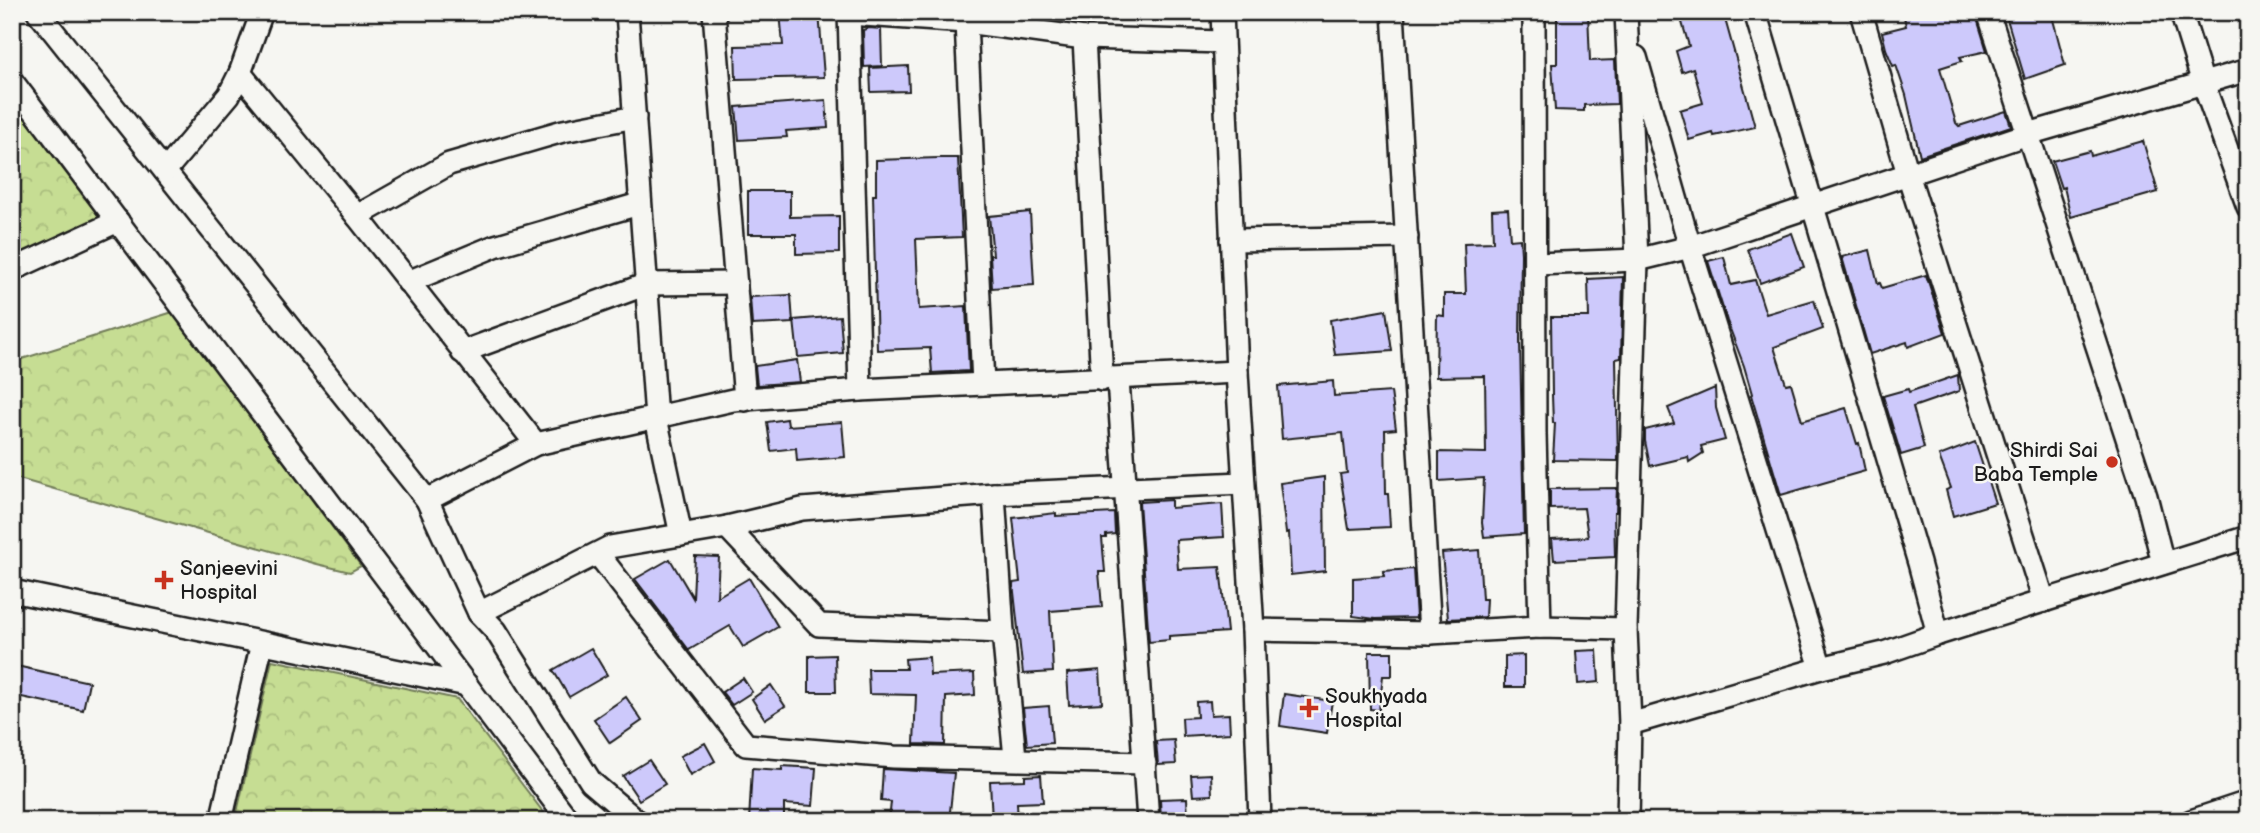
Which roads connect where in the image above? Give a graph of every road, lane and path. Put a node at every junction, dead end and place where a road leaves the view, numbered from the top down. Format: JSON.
{"nodes":[{"id":1,"x":38,"y":12,"type":"edge"},
{"id":2,"x":262,"y":12,"type":"edge"},
{"id":3,"x":627,"y":12,"type":"edge"},
{"id":4,"x":714,"y":12,"type":"edge"},
{"id":5,"x":1222,"y":12,"type":"edge"},
{"id":6,"x":1393,"y":12,"type":"edge"},
{"id":7,"x":1534,"y":12,"type":"edge"},
{"id":8,"x":1755,"y":12,"type":"edge"},
{"id":9,"x":1861,"y":12,"type":"edge"},
{"id":10,"x":1988,"y":12,"type":"edge"},
{"id":11,"x":2181,"y":12,"type":"edge"},
{"id":12,"x":849,"y":13,"type":"edge"},
{"id":13,"x":1626,"y":19,"type":"edge"},
{"id":14,"x":966,"y":22,"type":"junction"},
{"id":15,"x":1084,"y":38,"type":"junction"},
{"id":16,"x":1223,"y":42,"type":"junction"},
{"id":17,"x":2248,"y":71,"type":"edge"},
{"id":18,"x":240,"y":73,"type":"junction"},
{"id":19,"x":12,"y":81,"type":"edge"},
{"id":20,"x":2203,"y":83,"type":"junction"},
{"id":21,"x":635,"y":117,"type":"junction"},
{"id":22,"x":2028,"y":134,"type":"junction"},
{"id":23,"x":164,"y":171,"type":"junction"},
{"id":24,"x":1908,"y":174,"type":"junction"},
{"id":25,"x":639,"y":204,"type":"junction"},
{"id":26,"x":1812,"y":206,"type":"junction"},
{"id":27,"x":2248,"y":207,"type":"edge"},
{"id":28,"x":357,"y":216,"type":"junction"},
{"id":29,"x":118,"y":221,"type":"junction"},
{"id":30,"x":1407,"y":237,"type":"junction"},
{"id":31,"x":1231,"y":240,"type":"junction"},
{"id":32,"x":1690,"y":247,"type":"junction"},
{"id":33,"x":1637,"y":260,"type":"junction"},
{"id":34,"x":1535,"y":264,"type":"junction"},
{"id":35,"x":12,"y":270,"type":"edge"},
{"id":36,"x":408,"y":282,"type":"junction"},
{"id":37,"x":736,"y":283,"type":"junction"},
{"id":38,"x":647,"y":285,"type":"junction"},
{"id":39,"x":462,"y":352,"type":"junction"},
{"id":40,"x":1237,"y":372,"type":"junction"},
{"id":41,"x":1110,"y":380,"type":"junction"},
{"id":42,"x":983,"y":384,"type":"junction"},
{"id":43,"x":860,"y":390,"type":"junction"},
{"id":44,"x":745,"y":400,"type":"junction"},
{"id":45,"x":656,"y":418,"type":"junction"},
{"id":46,"x":536,"y":444,"type":"junction"},
{"id":47,"x":1243,"y":483,"type":"junction"},
{"id":48,"x":1125,"y":489,"type":"junction"},
{"id":49,"x":995,"y":494,"type":"junction"},
{"id":50,"x":426,"y":500,"type":"junction"},
{"id":51,"x":727,"y":527,"type":"junction"},
{"id":52,"x":681,"y":535,"type":"junction"},
{"id":53,"x":2248,"y":537,"type":"edge"},
{"id":54,"x":598,"y":554,"type":"junction"},
{"id":55,"x":2162,"y":563,"type":"junction"},
{"id":56,"x":12,"y":591,"type":"edge"},
{"id":57,"x":2044,"y":601,"type":"junction"},
{"id":58,"x":479,"y":613,"type":"junction"},
{"id":59,"x":1540,"y":627,"type":"junction"},
{"id":60,"x":1626,"y":629,"type":"junction"},
{"id":61,"x":1253,"y":630,"type":"junction"},
{"id":62,"x":1003,"y":632,"type":"junction"},
{"id":63,"x":1430,"y":633,"type":"junction"},
{"id":64,"x":1938,"y":634,"type":"junction"},
{"id":65,"x":262,"y":643,"type":"junction"},
{"id":66,"x":1821,"y":668,"type":"junction"},
{"id":67,"x":467,"y":685,"type":"junction"},
{"id":68,"x":1630,"y":724,"type":"junction"},
{"id":69,"x":1015,"y":758,"type":"junction"},
{"id":70,"x":1145,"y":763,"type":"junction"},
{"id":71,"x":2248,"y":802,"type":"edge"},
{"id":72,"x":221,"y":821,"type":"edge"},
{"id":73,"x":569,"y":821,"type":"edge"},
{"id":74,"x":637,"y":821,"type":"edge"},
{"id":75,"x":1148,"y":821,"type":"edge"},
{"id":76,"x":1261,"y":821,"type":"edge"},
{"id":77,"x":1628,"y":821,"type":"edge"},
{"id":78,"x":2191,"y":821,"type":"edge"}],
"edges":[{"from":1,"to":23,"type":"street"},
{"from":2,"to":18,"type":"street"},
{"from":3,"to":21,"type":"street"},
{"from":4,"to":37,"type":"street"},
{"from":5,"to":16,"type":"street"},
{"from":6,"to":30,"type":"street"},
{"from":7,"to":34,"type":"street"},
{"from":8,"to":26,"type":"street"},
{"from":9,"to":24,"type":"street"},
{"from":10,"to":22,"type":"street"},
{"from":11,"to":20,"type":"street"},
{"from":12,"to":14,"type":"street"},
{"from":12,"to":43,"type":"street"},
{"from":13,"to":32,"type":"street"},
{"from":13,"to":33,"type":"street"},
{"from":14,"to":15,"type":"street"},
{"from":14,"to":42,"type":"street"},
{"from":15,"to":16,"type":"street"},
{"from":15,"to":41,"type":"street"},
{"from":16,"to":31,"type":"street"},
{"from":17,"to":20,"type":"street"},
{"from":18,"to":23,"type":"street"},
{"from":18,"to":28,"type":"street"},
{"from":19,"to":29,"type":"street"},
{"from":20,"to":22,"type":"street"},
{"from":20,"to":27,"type":"street"},
{"from":21,"to":25,"type":"street"},
{"from":21,"to":28,"type":"street"},
{"from":22,"to":24,"type":"street"},
{"from":22,"to":55,"type":"street"},
{"from":23,"to":50,"type":"street"},
{"from":24,"to":26,"type":"street"},
{"from":24,"to":57,"type":"street"},
{"from":25,"to":36,"type":"street"},
{"from":25,"to":38,"type":"street"},
{"from":26,"to":32,"type":"street"},
{"from":26,"to":64,"type":"street"},
{"from":28,"to":36,"type":"street"},
{"from":29,"to":35,"type":"street"},
{"from":29,"to":67,"type":"street"},
{"from":30,"to":31,"type":"street"},
{"from":30,"to":63,"type":"street"},
{"from":31,"to":40,"type":"street"},
{"from":32,"to":33,"type":"street"},
{"from":32,"to":66,"type":"street"},
{"from":33,"to":34,"type":"street"},
{"from":33,"to":60,"type":"street"},
{"from":34,"to":59,"type":"street"},
{"from":36,"to":39,"type":"street"},
{"from":37,"to":38,"type":"street"},
{"from":37,"to":44,"type":"street"},
{"from":38,"to":39,"type":"street"},
{"from":38,"to":45,"type":"street"},
{"from":39,"to":46,"type":"street"},
{"from":40,"to":41,"type":"street"},
{"from":40,"to":47,"type":"street"},
{"from":41,"to":42,"type":"street"},
{"from":41,"to":48,"type":"street"},
{"from":42,"to":43,"type":"street"},
{"from":43,"to":44,"type":"street"},
{"from":44,"to":45,"type":"street"},
{"from":45,"to":46,"type":"street"},
{"from":45,"to":52,"type":"street"},
{"from":46,"to":50,"type":"street"},
{"from":47,"to":48,"type":"street"},
{"from":47,"to":61,"type":"street"},
{"from":48,"to":49,"type":"street"},
{"from":48,"to":70,"type":"street"},
{"from":49,"to":51,"type":"street"},
{"from":49,"to":62,"type":"street"},
{"from":50,"to":58,"type":"street"},
{"from":51,"to":52,"type":"street"},
{"from":51,"to":62,"type":"street"},
{"from":52,"to":54,"type":"street"},
{"from":53,"to":55,"type":"street"},
{"from":54,"to":58,"type":"street"},
{"from":54,"to":69,"type":"street"},
{"from":55,"to":57,"type":"street"},
{"from":56,"to":65,"type":"street"},
{"from":57,"to":64,"type":"street"},
{"from":58,"to":74,"type":"street"},
{"from":59,"to":60,"type":"street"},
{"from":59,"to":63,"type":"street"},
{"from":60,"to":68,"type":"street"},
{"from":61,"to":63,"type":"street"},
{"from":61,"to":76,"type":"street"},
{"from":62,"to":69,"type":"street"},
{"from":64,"to":66,"type":"street"},
{"from":65,"to":67,"type":"street"},
{"from":65,"to":72,"type":"street"},
{"from":66,"to":68,"type":"street"},
{"from":67,"to":73,"type":"street"},
{"from":68,"to":77,"type":"street"},
{"from":69,"to":70,"type":"street"},
{"from":70,"to":75,"type":"street"},
{"from":71,"to":78,"type":"street"}]}
